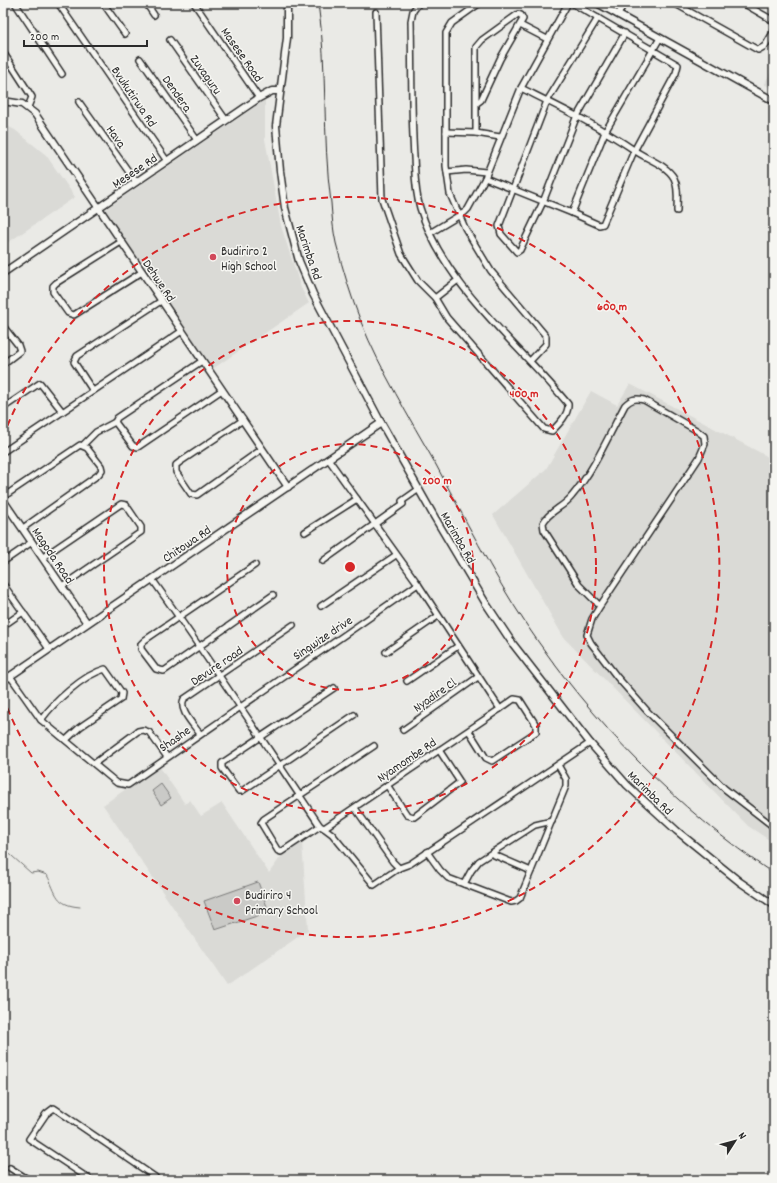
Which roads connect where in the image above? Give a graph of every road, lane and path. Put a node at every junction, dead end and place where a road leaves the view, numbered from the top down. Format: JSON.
{"nodes":[{"id":1,"x":15,"y":3,"type":"edge"},
{"id":2,"x":58,"y":3,"type":"edge"},
{"id":3,"x":103,"y":3,"type":"edge"},
{"id":4,"x":146,"y":3,"type":"edge"},
{"id":5,"x":194,"y":3,"type":"edge"},
{"id":6,"x":287,"y":3,"type":"edge"},
{"id":7,"x":419,"y":3,"type":"edge"},
{"id":8,"x":480,"y":3,"type":"edge"},
{"id":9,"x":568,"y":3,"type":"edge"},
{"id":10,"x":572,"y":3,"type":"edge"},
{"id":11,"x":597,"y":3,"type":"edge"},
{"id":12,"x":624,"y":3,"type":"edge"},
{"id":13,"x":674,"y":3,"type":"edge"},
{"id":14,"x":743,"y":3,"type":"edge"},
{"id":15,"x":376,"y":12,"type":"dead end"},
{"id":16,"x":154,"y":15,"type":"dead end"},
{"id":17,"x":618,"y":15,"type":"junction"},
{"id":18,"x":598,"y":18,"type":"junction"},
{"id":19,"x":774,"y":20,"type":"edge"},
{"id":20,"x":520,"y":25,"type":"junction"},
{"id":21,"x":774,"y":31,"type":"edge"},
{"id":22,"x":625,"y":33,"type":"junction"},
{"id":23,"x":125,"y":34,"type":"dead end"},
{"id":24,"x":660,"y":38,"type":"junction"},
{"id":25,"x":547,"y":39,"type":"junction"},
{"id":26,"x":170,"y":40,"type":"dead end"},
{"id":27,"x":653,"y":49,"type":"junction"},
{"id":28,"x":3,"y":52,"type":"edge"},
{"id":29,"x":140,"y":59,"type":"dead end"},
{"id":30,"x":62,"y":74,"type":"dead end"},
{"id":31,"x":521,"y":88,"type":"junction"},
{"id":32,"x":280,"y":91,"type":"junction"},
{"id":33,"x":259,"y":98,"type":"junction"},
{"id":34,"x":3,"y":101,"type":"edge"},
{"id":35,"x":547,"y":101,"type":"junction"},
{"id":36,"x":774,"y":101,"type":"edge"},
{"id":37,"x":79,"y":102,"type":"dead end"},
{"id":38,"x":477,"y":103,"type":"junction"},
{"id":39,"x":28,"y":108,"type":"junction"},
{"id":40,"x":576,"y":118,"type":"junction"},
{"id":41,"x":226,"y":120,"type":"junction"},
{"id":42,"x":446,"y":132,"type":"junction"},
{"id":43,"x":605,"y":132,"type":"junction"},
{"id":44,"x":476,"y":133,"type":"junction"},
{"id":45,"x":500,"y":137,"type":"junction"},
{"id":46,"x":197,"y":140,"type":"junction"},
{"id":47,"x":634,"y":150,"type":"junction"},
{"id":48,"x":167,"y":161,"type":"junction"},
{"id":49,"x":447,"y":172,"type":"junction"},
{"id":50,"x":486,"y":172,"type":"junction"},
{"id":51,"x":484,"y":178,"type":"junction"},
{"id":52,"x":136,"y":182,"type":"junction"},
{"id":53,"x":513,"y":189,"type":"junction"},
{"id":54,"x":543,"y":202,"type":"junction"},
{"id":55,"x":98,"y":208,"type":"junction"},
{"id":56,"x":677,"y":211,"type":"dead end"},
{"id":57,"x":572,"y":213,"type":"junction"},
{"id":58,"x":459,"y":216,"type":"junction"},
{"id":59,"x":430,"y":233,"type":"junction"},
{"id":60,"x":121,"y":242,"type":"junction"},
{"id":61,"x":142,"y":272,"type":"junction"},
{"id":62,"x":3,"y":273,"type":"edge"},
{"id":63,"x":458,"y":280,"type":"junction"},
{"id":64,"x":435,"y":298,"type":"junction"},
{"id":65,"x":161,"y":301,"type":"junction"},
{"id":66,"x":3,"y":326,"type":"edge"},
{"id":67,"x":182,"y":331,"type":"junction"},
{"id":68,"x":202,"y":361,"type":"junction"},
{"id":69,"x":530,"y":361,"type":"junction"},
{"id":70,"x":3,"y":364,"type":"edge"},
{"id":71,"x":222,"y":390,"type":"junction"},
{"id":72,"x":93,"y":391,"type":"junction"},
{"id":73,"x":3,"y":408,"type":"edge"},
{"id":74,"x":62,"y":411,"type":"junction"},
{"id":75,"x":243,"y":420,"type":"junction"},
{"id":76,"x":115,"y":422,"type":"junction"},
{"id":77,"x":381,"y":423,"type":"junction"},
{"id":78,"x":82,"y":445,"type":"junction"},
{"id":79,"x":262,"y":450,"type":"junction"},
{"id":80,"x":3,"y":452,"type":"edge"},
{"id":81,"x":329,"y":460,"type":"junction"},
{"id":82,"x":288,"y":487,"type":"junction"},
{"id":83,"x":419,"y":489,"type":"junction"},
{"id":84,"x":3,"y":498,"type":"edge"},
{"id":85,"x":357,"y":499,"type":"junction"},
{"id":86,"x":375,"y":526,"type":"junction"},
{"id":87,"x":22,"y":528,"type":"junction"},
{"id":88,"x":305,"y":532,"type":"dead end"},
{"id":89,"x":32,"y":542,"type":"junction"},
{"id":90,"x":396,"y":555,"type":"junction"},
{"id":91,"x":43,"y":557,"type":"junction"},
{"id":92,"x":324,"y":561,"type":"dead end"},
{"id":93,"x":3,"y":562,"type":"edge"},
{"id":94,"x":255,"y":566,"type":"dead end"},
{"id":95,"x":152,"y":580,"type":"junction"},
{"id":96,"x":3,"y":584,"type":"edge"},
{"id":97,"x":418,"y":584,"type":"junction"},
{"id":98,"x":62,"y":586,"type":"junction"},
{"id":99,"x":273,"y":595,"type":"dead end"},
{"id":100,"x":321,"y":606,"type":"dead end"},
{"id":101,"x":600,"y":606,"type":"junction"},
{"id":102,"x":23,"y":612,"type":"junction"},
{"id":103,"x":179,"y":616,"type":"junction"},
{"id":104,"x":438,"y":616,"type":"junction"},
{"id":105,"x":87,"y":624,"type":"junction"},
{"id":106,"x":293,"y":625,"type":"dead end"},
{"id":107,"x":3,"y":626,"type":"edge"},
{"id":108,"x":200,"y":646,"type":"junction"},
{"id":109,"x":458,"y":646,"type":"junction"},
{"id":110,"x":49,"y":650,"type":"junction"},
{"id":111,"x":386,"y":652,"type":"dead end"},
{"id":112,"x":10,"y":676,"type":"junction"},
{"id":113,"x":218,"y":676,"type":"junction"},
{"id":114,"x":478,"y":677,"type":"junction"},
{"id":115,"x":3,"y":681,"type":"edge"},
{"id":116,"x":407,"y":681,"type":"dead end"},
{"id":117,"x":334,"y":688,"type":"dead end"},
{"id":118,"x":239,"y":707,"type":"junction"},
{"id":119,"x":500,"y":709,"type":"junction"},
{"id":120,"x":354,"y":715,"type":"dead end"},
{"id":121,"x":41,"y":720,"type":"junction"},
{"id":122,"x":403,"y":730,"type":"dead end"},
{"id":123,"x":468,"y":731,"type":"junction"},
{"id":124,"x":200,"y":734,"type":"junction"},
{"id":125,"x":260,"y":737,"type":"junction"},
{"id":126,"x":66,"y":740,"type":"junction"},
{"id":127,"x":590,"y":743,"type":"junction"},
{"id":128,"x":374,"y":746,"type":"dead end"},
{"id":129,"x":439,"y":750,"type":"junction"},
{"id":130,"x":167,"y":757,"type":"junction"},
{"id":131,"x":95,"y":763,"type":"junction"},
{"id":132,"x":558,"y":765,"type":"junction"},
{"id":133,"x":280,"y":766,"type":"junction"},
{"id":134,"x":387,"y":785,"type":"junction"},
{"id":135,"x":300,"y":796,"type":"junction"},
{"id":136,"x":355,"y":808,"type":"junction"},
{"id":137,"x":552,"y":821,"type":"junction"},
{"id":138,"x":322,"y":827,"type":"junction"},
{"id":139,"x":774,"y":828,"type":"edge"},
{"id":140,"x":427,"y":852,"type":"junction"},
{"id":141,"x":492,"y":854,"type":"junction"},
{"id":142,"x":400,"y":868,"type":"junction"},
{"id":143,"x":531,"y":871,"type":"junction"},
{"id":144,"x":464,"y":884,"type":"junction"},
{"id":145,"x":774,"y":905,"type":"edge"},
{"id":146,"x":10,"y":1168,"type":"dead end"},
{"id":147,"x":89,"y":1179,"type":"edge"},
{"id":148,"x":29,"y":1180,"type":"edge"},
{"id":149,"x":153,"y":1180,"type":"edge"}],
"edges":[{"from":1,"to":30,"type":"street"},
{"from":2,"to":48,"type":"street","name":"Bvukutirwa Rd"},
{"from":3,"to":23,"type":"street"},
{"from":4,"to":16,"type":"street"},
{"from":5,"to":33,"type":"street","name":"Masese Road"},
{"from":6,"to":32,"type":"street","name":"Marimba Rd"},
{"from":7,"to":59,"type":"street"},
{"from":8,"to":42,"type":"street"},
{"from":9,"to":25,"type":"street"},
{"from":10,"to":18,"type":"street"},
{"from":11,"to":17,"type":"street"},
{"from":12,"to":17,"type":"street"},
{"from":13,"to":21,"type":"street"},
{"from":14,"to":19,"type":"street"},
{"from":15,"to":64,"type":"street"},
{"from":17,"to":24,"type":"street"},
{"from":18,"to":22,"type":"street"},
{"from":18,"to":35,"type":"street"},
{"from":20,"to":25,"type":"street"},
{"from":20,"to":38,"type":"street"},
{"from":20,"to":38,"type":"street"},
{"from":22,"to":27,"type":"street"},
{"from":22,"to":40,"type":"street"},
{"from":24,"to":27,"type":"street"},
{"from":24,"to":36,"type":"street"},
{"from":25,"to":31,"type":"street"},
{"from":26,"to":41,"type":"street","name":"Zuvaguru"},
{"from":27,"to":43,"type":"street"},
{"from":27,"to":47,"type":"street"},
{"from":28,"to":39,"type":"street"},
{"from":29,"to":46,"type":"street","name":"Dendera"},
{"from":31,"to":35,"type":"street"},
{"from":31,"to":45,"type":"street"},
{"from":32,"to":33,"type":"street","name":"Mesese Rd"},
{"from":32,"to":77,"type":"street","name":"Marimba Rd"},
{"from":33,"to":41,"type":"street","name":"Mesese Rd"},
{"from":34,"to":39,"type":"street"},
{"from":35,"to":40,"type":"street"},
{"from":35,"to":53,"type":"street"},
{"from":37,"to":52,"type":"street","name":"Hava"},
{"from":38,"to":44,"type":"street"},
{"from":39,"to":55,"type":"street","name":"Dehwe Rd"},
{"from":40,"to":43,"type":"street"},
{"from":40,"to":54,"type":"street"},
{"from":41,"to":46,"type":"street","name":"Mesese Rd"},
{"from":42,"to":44,"type":"street"},
{"from":42,"to":49,"type":"street"},
{"from":43,"to":47,"type":"street"},
{"from":43,"to":57,"type":"street"},
{"from":44,"to":45,"type":"street"},
{"from":45,"to":50,"type":"street"},
{"from":46,"to":48,"type":"street","name":"Mesese Rd"},
{"from":47,"to":56,"type":"street"},
{"from":47,"to":57,"type":"street"},
{"from":48,"to":52,"type":"street","name":"Mesese Rd"},
{"from":49,"to":50,"type":"street"},
{"from":49,"to":58,"type":"street"},
{"from":50,"to":51,"type":"street"},
{"from":51,"to":53,"type":"street"},
{"from":51,"to":58,"type":"street"},
{"from":52,"to":55,"type":"street","name":"Mesese Rd"},
{"from":53,"to":54,"type":"street"},
{"from":53,"to":54,"type":"street"},
{"from":54,"to":57,"type":"street"},
{"from":55,"to":60,"type":"street","name":"Dehwe Rd"},
{"from":55,"to":62,"type":"street","name":"Mesese Rd"},
{"from":58,"to":59,"type":"street"},
{"from":58,"to":69,"type":"street"},
{"from":59,"to":63,"type":"street"},
{"from":60,"to":61,"type":"street","name":"Dehwe Rd"},
{"from":60,"to":61,"type":"street"},
{"from":61,"to":65,"type":"street","name":"Dehwe Rd"},
{"from":63,"to":64,"type":"street"},
{"from":63,"to":69,"type":"street"},
{"from":64,"to":69,"type":"street"},
{"from":65,"to":67,"type":"street","name":"Dehwe Rd"},
{"from":65,"to":72,"type":"street"},
{"from":66,"to":70,"type":"street"},
{"from":67,"to":68,"type":"street","name":"Dehwe Rd"},
{"from":67,"to":72,"type":"street"},
{"from":68,"to":71,"type":"street","name":"Dehwe Rd"},
{"from":68,"to":76,"type":"street"},
{"from":71,"to":75,"type":"street","name":"Dehwe Rd"},
{"from":71,"to":76,"type":"street"},
{"from":72,"to":74,"type":"street"},
{"from":73,"to":74,"type":"street"},
{"from":74,"to":80,"type":"street"},
{"from":75,"to":79,"type":"street","name":"Dehwe Rd"},
{"from":75,"to":79,"type":"street"},
{"from":76,"to":78,"type":"street"},
{"from":77,"to":81,"type":"street","name":"Chitowa Rd"},
{"from":77,"to":83,"type":"street","name":"Marimba Rd"},
{"from":78,"to":84,"type":"street"},
{"from":78,"to":87,"type":"street"},
{"from":79,"to":82,"type":"street","name":"Dehwe Rd"},
{"from":81,"to":82,"type":"street","name":"Chitowa Rd"},
{"from":81,"to":85,"type":"street"},
{"from":82,"to":95,"type":"street","name":"Chitowa Rd"},
{"from":83,"to":86,"type":"street"},
{"from":83,"to":127,"type":"street","name":"Marimba Rd"},
{"from":84,"to":87,"type":"street","name":"Magoda Road"},
{"from":85,"to":86,"type":"street"},
{"from":85,"to":88,"type":"street"},
{"from":86,"to":90,"type":"street"},
{"from":86,"to":92,"type":"street"},
{"from":87,"to":89,"type":"street","name":"Magoda Road"},
{"from":89,"to":91,"type":"street","name":"Magoda Road"},
{"from":89,"to":93,"type":"street"},
{"from":90,"to":97,"type":"street"},
{"from":90,"to":100,"type":"street"},
{"from":91,"to":98,"type":"street","name":"Magoda Road"},
{"from":91,"to":98,"type":"street"},
{"from":94,"to":103,"type":"street"},
{"from":95,"to":103,"type":"street"},
{"from":95,"to":105,"type":"street","name":"Chitowa Rd"},
{"from":96,"to":102,"type":"street"},
{"from":97,"to":104,"type":"street"},
{"from":97,"to":118,"type":"street","name":"Singwize drive"},
{"from":98,"to":105,"type":"street","name":"Magoda Road"},
{"from":99,"to":108,"type":"street"},
{"from":101,"to":101,"type":"street"},
{"from":101,"to":139,"type":"street"},
{"from":102,"to":107,"type":"street"},
{"from":102,"to":110,"type":"street"},
{"from":103,"to":108,"type":"street"},
{"from":103,"to":108,"type":"street"},
{"from":104,"to":109,"type":"street"},
{"from":104,"to":111,"type":"street"},
{"from":105,"to":110,"type":"street","name":"Chitowa Rd"},
{"from":106,"to":113,"type":"street","name":"Devure road"},
{"from":108,"to":113,"type":"street"},
{"from":109,"to":114,"type":"street"},
{"from":109,"to":116,"type":"street"},
{"from":110,"to":112,"type":"street","name":"Chitowa Rd"},
{"from":112,"to":115,"type":"street","name":"Chitowa Rd"},
{"from":112,"to":121,"type":"street"},
{"from":113,"to":118,"type":"street"},
{"from":113,"to":124,"type":"street","name":"Devure road"},
{"from":114,"to":119,"type":"street"},
{"from":114,"to":122,"type":"street","name":"Nyadire Cl"},
{"from":117,"to":125,"type":"street"},
{"from":118,"to":124,"type":"street","name":"Shashe"},
{"from":118,"to":125,"type":"street"},
{"from":119,"to":123,"type":"street","name":"Nyamombe Rd"},
{"from":119,"to":123,"type":"street","name":"Nyamombe Rd"},
{"from":120,"to":133,"type":"street"},
{"from":121,"to":126,"type":"street"},
{"from":121,"to":126,"type":"street"},
{"from":123,"to":129,"type":"street","name":"Nyamombe Rd"},
{"from":124,"to":130,"type":"street","name":"Shashe"},
{"from":125,"to":133,"type":"street"},
{"from":125,"to":133,"type":"street"},
{"from":126,"to":131,"type":"street"},
{"from":127,"to":132,"type":"street"},
{"from":127,"to":145,"type":"street","name":"Marimba Rd"},
{"from":128,"to":135,"type":"street"},
{"from":129,"to":134,"type":"street","name":"Nyamombe Rd"},
{"from":129,"to":134,"type":"street"},
{"from":130,"to":131,"type":"street","name":"Shashe"},
{"from":130,"to":131,"type":"street"},
{"from":132,"to":137,"type":"street"},
{"from":132,"to":140,"type":"street"},
{"from":133,"to":135,"type":"street"},
{"from":134,"to":136,"type":"street","name":"Nyamombe Rd"},
{"from":135,"to":138,"type":"street"},
{"from":135,"to":138,"type":"street","name":"Nyamombe Rd"},
{"from":136,"to":138,"type":"street","name":"Nyamombe Rd"},
{"from":136,"to":142,"type":"street"},
{"from":137,"to":141,"type":"street"},
{"from":137,"to":143,"type":"street"},
{"from":138,"to":142,"type":"street"},
{"from":140,"to":142,"type":"street"},
{"from":140,"to":144,"type":"street"},
{"from":141,"to":143,"type":"street"},
{"from":141,"to":144,"type":"street"},
{"from":143,"to":144,"type":"street"},
{"from":146,"to":148,"type":"street"},
{"from":147,"to":149,"type":"street"}]}
